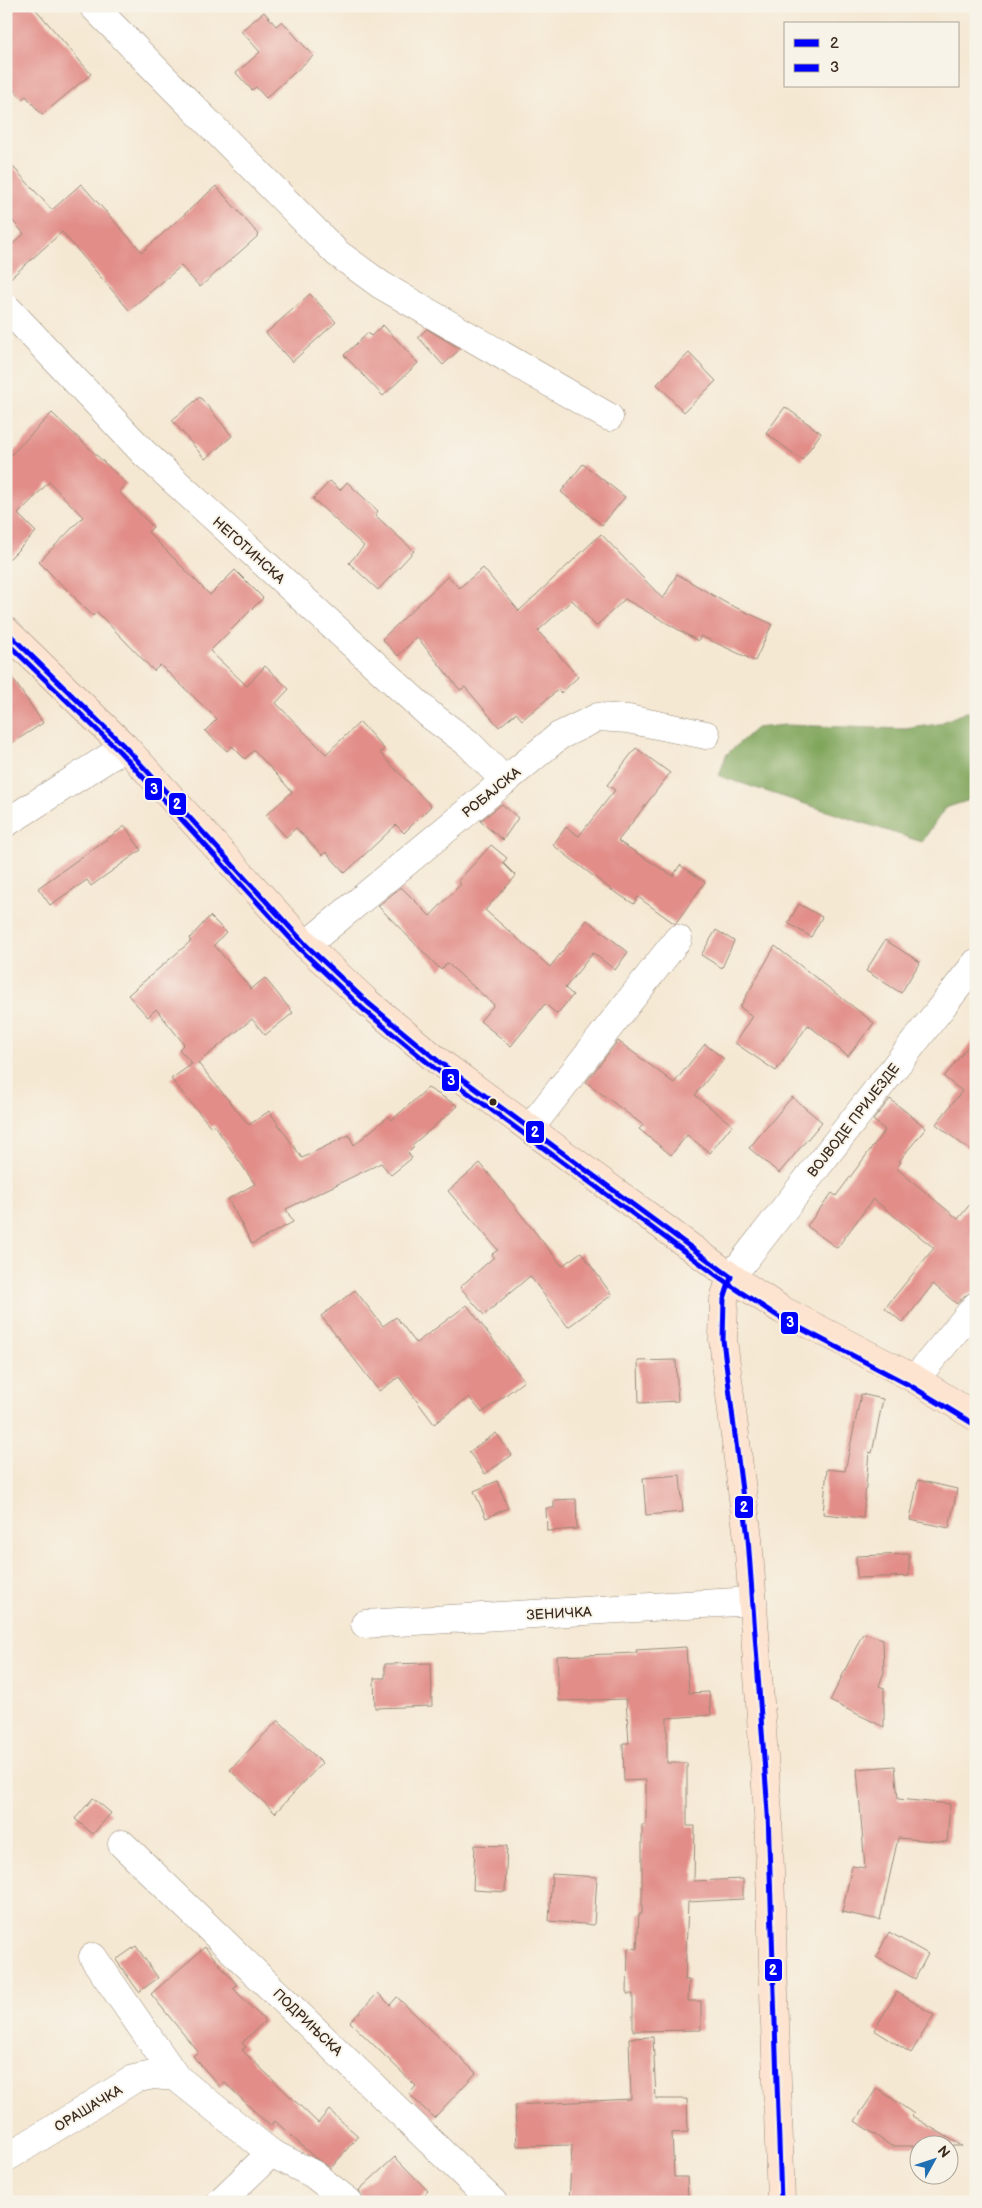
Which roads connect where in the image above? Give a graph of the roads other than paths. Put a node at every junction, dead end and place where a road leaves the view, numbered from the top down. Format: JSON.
{"nodes":[{"id":1,"x":93,"y":6,"type":"edge"},
{"id":2,"x":6,"y":307,"type":"edge"},
{"id":3,"x":609,"y":416,"type":"dead end"},
{"id":4,"x":6,"y":631,"type":"edge"},
{"id":5,"x":706,"y":735,"type":"dead end"},
{"id":6,"x":125,"y":747,"type":"junction"},
{"id":7,"x":505,"y":781,"type":"junction"},
{"id":8,"x":6,"y":823,"type":"edge"},
{"id":9,"x":678,"y":939,"type":"dead end"},
{"id":10,"x":306,"y":944,"type":"junction"},
{"id":11,"x":976,"y":963,"type":"edge"},
{"id":12,"x":530,"y":1128,"type":"junction"},
{"id":13,"x":731,"y":1277,"type":"junction"},
{"id":14,"x":976,"y":1306,"type":"edge"},
{"id":15,"x":915,"y":1379,"type":"junction"},
{"id":16,"x":976,"y":1417,"type":"edge"},
{"id":17,"x":753,"y":1601,"type":"junction"},
{"id":18,"x":365,"y":1624,"type":"dead end"},
{"id":19,"x":122,"y":1844,"type":"dead end"},
{"id":20,"x":93,"y":1958,"type":"dead end"},
{"id":21,"x":176,"y":2077,"type":"junction"},
{"id":22,"x":270,"y":2153,"type":"junction"},
{"id":23,"x":6,"y":2158,"type":"edge"},
{"id":24,"x":220,"y":2202,"type":"edge"},
{"id":25,"x":349,"y":2202,"type":"edge"},
{"id":26,"x":494,"y":2202,"type":"edge"},
{"id":27,"x":781,"y":2202,"type":"edge"}],
"edges":[{"from":1,"to":3,"type":"street"},
{"from":2,"to":7,"type":"street","name":"НЕГОТИНСКА"},
{"from":4,"to":6,"type":"main road"},
{"from":5,"to":7,"type":"street","name":"РОБАЈСКА"},
{"from":6,"to":8,"type":"street"},
{"from":6,"to":10,"type":"main road"},
{"from":7,"to":10,"type":"street","name":"РОБАЈСКА"},
{"from":9,"to":12,"type":"street"},
{"from":10,"to":12,"type":"main road"},
{"from":11,"to":13,"type":"street","name":"ВОЈВОДЕ ПРИЈЕЗДЕ"},
{"from":12,"to":13,"type":"main road"},
{"from":13,"to":15,"type":"main road"},
{"from":13,"to":17,"type":"main road"},
{"from":14,"to":15,"type":"street"},
{"from":15,"to":16,"type":"main road"},
{"from":17,"to":18,"type":"street","name":"ЗЕНИЧКА"},
{"from":17,"to":27,"type":"main road"},
{"from":19,"to":26,"type":"street","name":"ПОДРИЊСКА"},
{"from":20,"to":21,"type":"street"},
{"from":21,"to":22,"type":"street"},
{"from":21,"to":23,"type":"street","name":"ОРАШАЧКА"},
{"from":22,"to":24,"type":"street"},
{"from":22,"to":25,"type":"street"}]}
